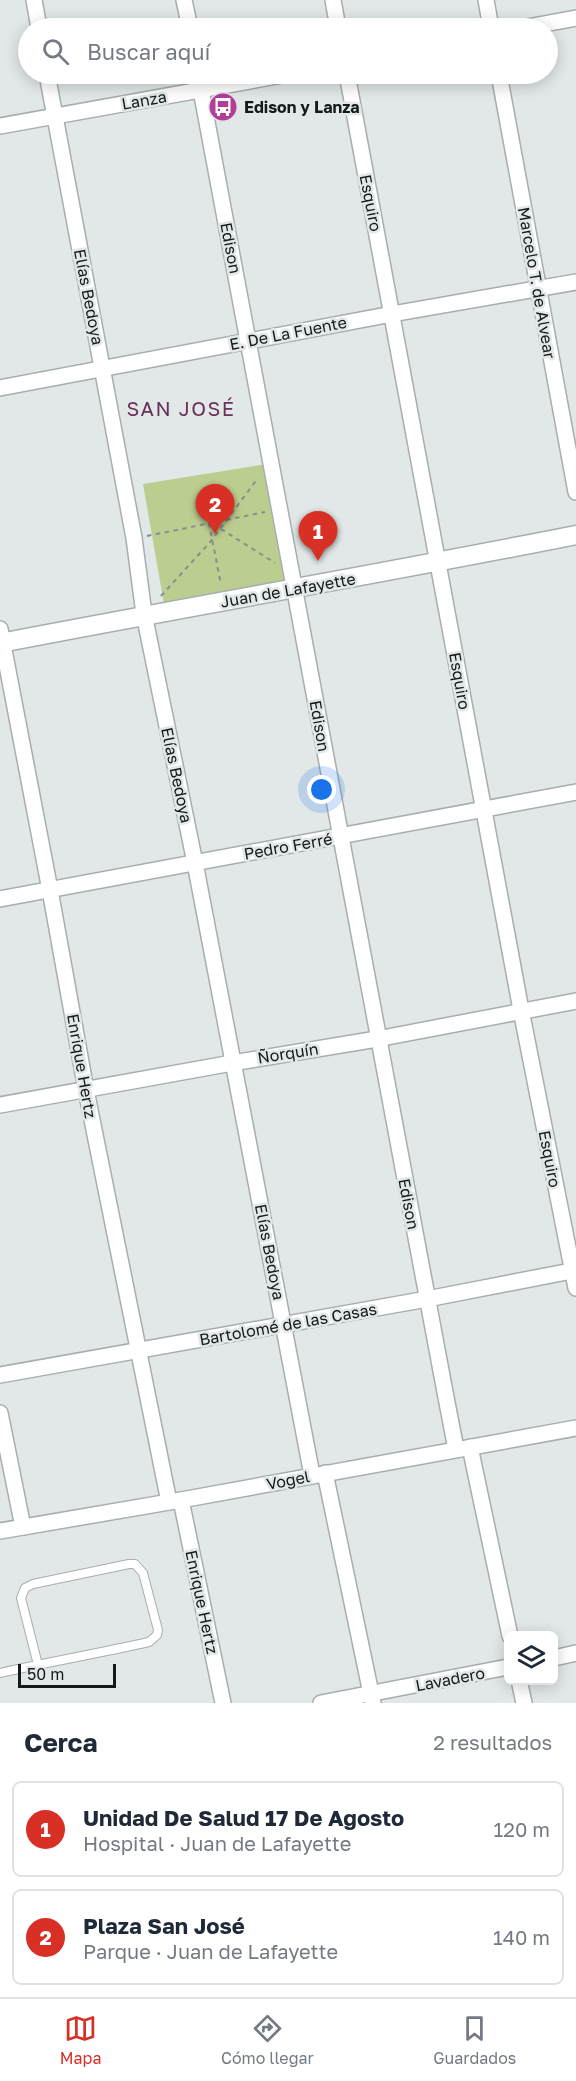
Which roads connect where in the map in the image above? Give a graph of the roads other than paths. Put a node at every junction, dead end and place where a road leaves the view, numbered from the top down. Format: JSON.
{"nodes":[{"id":1,"x":34,"y":0,"type":"edge"},
{"id":2,"x":184,"y":0,"type":"edge"},
{"id":3,"x":333,"y":0,"type":"edge"},
{"id":4,"x":486,"y":0,"type":"edge"},
{"id":5,"x":37,"y":18,"type":"edge"},
{"id":6,"x":188,"y":18,"type":"edge"},
{"id":7,"x":337,"y":18,"type":"edge"},
{"id":8,"x":489,"y":18,"type":"edge"},
{"id":9,"x":576,"y":18,"type":"edge"},
{"id":10,"x":558,"y":21,"type":"edge"},
{"id":11,"x":49,"y":84,"type":"edge"},
{"id":12,"x":200,"y":84,"type":"edge"},
{"id":13,"x":234,"y":84,"type":"edge"},
{"id":14,"x":348,"y":84,"type":"edge"},
{"id":15,"x":502,"y":84,"type":"edge"},
{"id":16,"x":201,"y":90,"type":"junction"},
{"id":17,"x":55,"y":116,"type":"junction"},
{"id":18,"x":0,"y":126,"type":"edge"},
{"id":19,"x":576,"y":282,"type":"edge"},
{"id":20,"x":538,"y":289,"type":"junction"},
{"id":21,"x":393,"y":314,"type":"junction"},
{"id":22,"x":249,"y":340,"type":"junction"},
{"id":23,"x":103,"y":369,"type":"junction"},
{"id":24,"x":0,"y":388,"type":"edge"},
{"id":25,"x":576,"y":492,"type":"edge"},
{"id":26,"x":576,"y":535,"type":"edge"},
{"id":27,"x":438,"y":562,"type":"junction"},
{"id":28,"x":293,"y":581,"type":"junction"},
{"id":29,"x":144,"y":614,"type":"junction"},
{"id":30,"x":1,"y":638,"type":"edge"},
{"id":31,"x":576,"y":792,"type":"edge"},
{"id":32,"x":484,"y":809,"type":"junction"},
{"id":33,"x":340,"y":837,"type":"junction"},
{"id":34,"x":195,"y":863,"type":"junction"},
{"id":35,"x":50,"y":890,"type":"junction"},
{"id":36,"x":0,"y":899,"type":"edge"},
{"id":37,"x":576,"y":1001,"type":"edge"},
{"id":38,"x":521,"y":1010,"type":"junction"},
{"id":39,"x":377,"y":1039,"type":"junction"},
{"id":40,"x":232,"y":1063,"type":"junction"},
{"id":41,"x":86,"y":1090,"type":"junction"},
{"id":42,"x":0,"y":1105,"type":"edge"},
{"id":43,"x":574,"y":1270,"type":"edge"},
{"id":44,"x":576,"y":1288,"type":"edge"},
{"id":45,"x":427,"y":1299,"type":"junction"},
{"id":46,"x":284,"y":1324,"type":"junction"},
{"id":47,"x":137,"y":1350,"type":"junction"},
{"id":48,"x":0,"y":1375,"type":"edge"},
{"id":49,"x":0,"y":1413,"type":"edge"},
{"id":50,"x":576,"y":1428,"type":"edge"},
{"id":51,"x":463,"y":1448,"type":"junction"},
{"id":52,"x":318,"y":1474,"type":"junction"},
{"id":53,"x":175,"y":1501,"type":"junction"},
{"id":54,"x":23,"y":1527,"type":"junction"},
{"id":55,"x":0,"y":1531,"type":"edge"},
{"id":56,"x":509,"y":1631,"type":"edge"},
{"id":57,"x":576,"y":1653,"type":"edge"},
{"id":58,"x":558,"y":1657,"type":"edge"},
{"id":59,"x":38,"y":1665,"type":"junction"},
{"id":60,"x":504,"y":1668,"type":"edge"},
{"id":61,"x":0,"y":1673,"type":"edge"},
{"id":62,"x":520,"y":1685,"type":"edge"},
{"id":63,"x":372,"y":1698,"type":"edge"},
{"id":64,"x":223,"y":1703,"type":"edge"},
{"id":65,"x":321,"y":1703,"type":"edge"},
{"id":66,"x":524,"y":1703,"type":"edge"}],
"edges":[{"from":1,"to":5,"type":"street"},
{"from":2,"to":6,"type":"street"},
{"from":3,"to":7,"type":"street"},
{"from":4,"to":8,"type":"street"},
{"from":9,"to":10,"type":"street"},
{"from":11,"to":17,"type":"street","name":"Elías Bedoya"},
{"from":12,"to":16,"type":"street","name":"Edison"},
{"from":13,"to":16,"type":"street","name":"Lanza"},
{"from":14,"to":21,"type":"street","name":"Esquiro"},
{"from":15,"to":20,"type":"street","name":"Marcelo T. de Alvear"},
{"from":16,"to":17,"type":"street","name":"Lanza"},
{"from":16,"to":22,"type":"street","name":"Edison"},
{"from":17,"to":18,"type":"street","name":"Lanza"},
{"from":17,"to":23,"type":"street","name":"Elías Bedoya"},
{"from":19,"to":20,"type":"street","name":"E. De La Fuente"},
{"from":20,"to":21,"type":"street","name":"E. De La Fuente"},
{"from":20,"to":25,"type":"street","name":"Marcelo T. de Alvear"},
{"from":21,"to":22,"type":"street","name":"E. De La Fuente"},
{"from":21,"to":27,"type":"street","name":"Esquiro"},
{"from":22,"to":23,"type":"street","name":"E. De La Fuente"},
{"from":22,"to":28,"type":"street","name":"Edison"},
{"from":23,"to":24,"type":"street","name":"E. De La Fuente"},
{"from":23,"to":29,"type":"street","name":"Elías Bedoya"},
{"from":26,"to":27,"type":"street","name":"Juan de Lafayette"},
{"from":27,"to":28,"type":"street","name":"Juan de Lafayette"},
{"from":27,"to":32,"type":"street","name":"Esquiro"},
{"from":28,"to":29,"type":"street","name":"Juan de Lafayette"},
{"from":28,"to":33,"type":"street","name":"Edison"},
{"from":29,"to":30,"type":"street","name":"Juan de Lafayette"},
{"from":29,"to":34,"type":"street","name":"Elías Bedoya"},
{"from":30,"to":35,"type":"street","name":"Enrique Hertz"},
{"from":31,"to":32,"type":"street","name":"Pedro Ferré"},
{"from":32,"to":33,"type":"street","name":"Pedro Ferré"},
{"from":32,"to":38,"type":"street","name":"Esquiro"},
{"from":33,"to":34,"type":"street","name":"Pedro Ferré"},
{"from":33,"to":39,"type":"street","name":"Edison"},
{"from":34,"to":35,"type":"street","name":"Pedro Ferré"},
{"from":34,"to":40,"type":"street","name":"Elías Bedoya"},
{"from":35,"to":36,"type":"street","name":"Pedro Ferré"},
{"from":35,"to":41,"type":"street","name":"Enrique Hertz"},
{"from":37,"to":38,"type":"street","name":"Ñorquín"},
{"from":38,"to":39,"type":"street","name":"Ñorquín"},
{"from":38,"to":43,"type":"street","name":"Esquiro"},
{"from":39,"to":40,"type":"street","name":"Ñorquín"},
{"from":39,"to":45,"type":"street","name":"Edison"},
{"from":40,"to":41,"type":"street","name":"Ñorquín"},
{"from":40,"to":46,"type":"street","name":"Elías Bedoya"},
{"from":41,"to":42,"type":"street","name":"Ñorquín"},
{"from":41,"to":47,"type":"street","name":"Enrique Hertz"},
{"from":43,"to":44,"type":"street","name":"Esquiro"},
{"from":43,"to":45,"type":"street","name":"Bartolomé de las Casas"},
{"from":45,"to":46,"type":"street","name":"Bartolomé de las Casas"},
{"from":45,"to":51,"type":"street","name":"Edison"},
{"from":46,"to":47,"type":"street","name":"Bartolomé de las Casas"},
{"from":46,"to":52,"type":"street","name":"Elías Bedoya"},
{"from":47,"to":48,"type":"street","name":"Bartolomé de las Casas"},
{"from":47,"to":53,"type":"street","name":"Enrique Hertz"},
{"from":49,"to":54,"type":"street"},
{"from":50,"to":51,"type":"street","name":"Vogel"},
{"from":51,"to":52,"type":"street","name":"Vogel"},
{"from":51,"to":56,"type":"street","name":"Edison"},
{"from":52,"to":53,"type":"street","name":"Vogel"},
{"from":52,"to":63,"type":"street","name":"Elías Bedoya"},
{"from":53,"to":54,"type":"street","name":"Vogel"},
{"from":53,"to":64,"type":"street","name":"Enrique Hertz"},
{"from":54,"to":55,"type":"street","name":"Vogel"},
{"from":57,"to":58,"type":"street"},
{"from":59,"to":59,"type":"lane"},
{"from":59,"to":61,"type":"lane"},
{"from":60,"to":63,"type":"street","name":"Lavadero"},
{"from":62,"to":66,"type":"street"},
{"from":63,"to":65,"type":"street","name":"Lavadero"}]}
